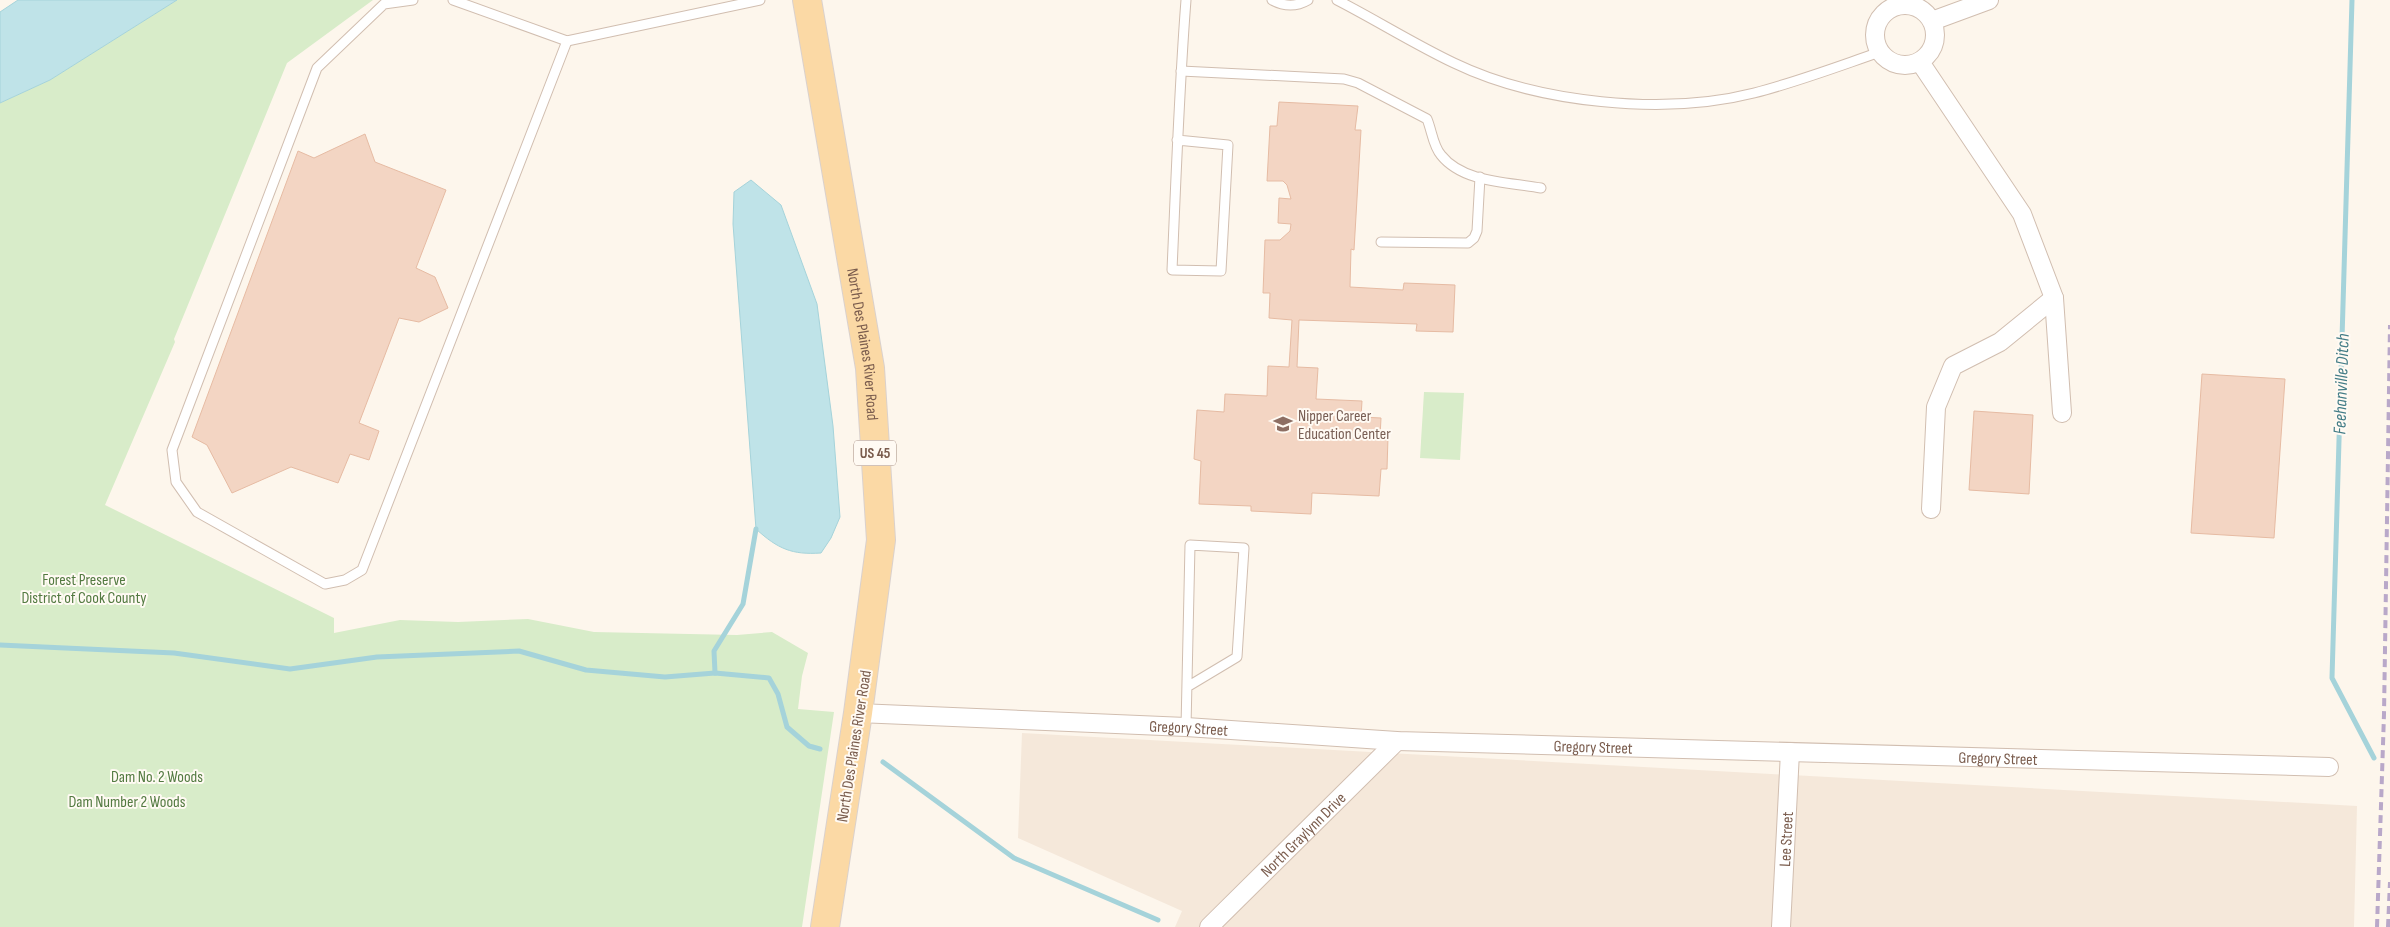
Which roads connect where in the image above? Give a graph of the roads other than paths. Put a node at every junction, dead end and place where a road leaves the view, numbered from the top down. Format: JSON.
{"nodes":[{"id":1,"x":412,"y":0,"type":"edge"},
{"id":2,"x":453,"y":0,"type":"edge"},
{"id":3,"x":760,"y":0,"type":"edge"},
{"id":4,"x":807,"y":0,"type":"edge"},
{"id":5,"x":1186,"y":0,"type":"edge"},
{"id":6,"x":1272,"y":0,"type":"edge"},
{"id":7,"x":1308,"y":0,"type":"edge"},
{"id":8,"x":1337,"y":0,"type":"edge"},
{"id":9,"x":1989,"y":0,"type":"edge"},
{"id":10,"x":1932,"y":21,"type":"junction"},
{"id":11,"x":567,"y":41,"type":"junction"},
{"id":12,"x":1880,"y":52,"type":"junction"},
{"id":13,"x":1920,"y":62,"type":"junction"},
{"id":14,"x":1180,"y":71,"type":"junction"},
{"id":15,"x":1178,"y":140,"type":"junction"},
{"id":16,"x":1480,"y":177,"type":"junction"},
{"id":17,"x":1542,"y":188,"type":"dead end"},
{"id":18,"x":1381,"y":242,"type":"dead end"},
{"id":19,"x":2054,"y":298,"type":"junction"},
{"id":20,"x":2062,"y":413,"type":"dead end"},
{"id":21,"x":1931,"y":509,"type":"dead end"},
{"id":22,"x":1187,"y":687,"type":"junction"},
{"id":23,"x":858,"y":713,"type":"junction"},
{"id":24,"x":1186,"y":728,"type":"junction"},
{"id":25,"x":1397,"y":741,"type":"junction"},
{"id":26,"x":1790,"y":752,"type":"junction"},
{"id":27,"x":2329,"y":767,"type":"dead end"},
{"id":28,"x":825,"y":927,"type":"edge"},
{"id":29,"x":1209,"y":927,"type":"edge"},
{"id":30,"x":1781,"y":927,"type":"edge"}],
"edges":[{"from":1,"to":11,"type":"lane"},
{"from":2,"to":11,"type":"lane"},
{"from":3,"to":11,"type":"lane"},
{"from":4,"to":23,"type":"main road","name":"North Des Plaines River Road","number":"US 45"},
{"from":5,"to":14,"type":"lane"},
{"from":6,"to":7,"type":"lane"},
{"from":8,"to":12,"type":"lane"},
{"from":9,"to":10,"type":"street"},
{"from":10,"to":12,"type":"street"},
{"from":10,"to":13,"type":"street"},
{"from":12,"to":13,"type":"street"},
{"from":13,"to":19,"type":"street"},
{"from":14,"to":15,"type":"lane"},
{"from":14,"to":16,"type":"lane"},
{"from":15,"to":15,"type":"lane"},
{"from":16,"to":17,"type":"lane"},
{"from":16,"to":18,"type":"lane"},
{"from":19,"to":20,"type":"street"},
{"from":19,"to":21,"type":"street"},
{"from":22,"to":22,"type":"lane"},
{"from":22,"to":24,"type":"lane"},
{"from":23,"to":24,"type":"street","name":"Gregory Street"},
{"from":23,"to":28,"type":"main road","name":"North Des Plaines River Road","number":"US 45"},
{"from":24,"to":25,"type":"street","name":"Gregory Street"},
{"from":25,"to":26,"type":"street","name":"Gregory Street"},
{"from":25,"to":29,"type":"street","name":"North Graylynn Drive"},
{"from":26,"to":27,"type":"street","name":"Gregory Street"},
{"from":26,"to":30,"type":"street","name":"Lee Street"}]}
